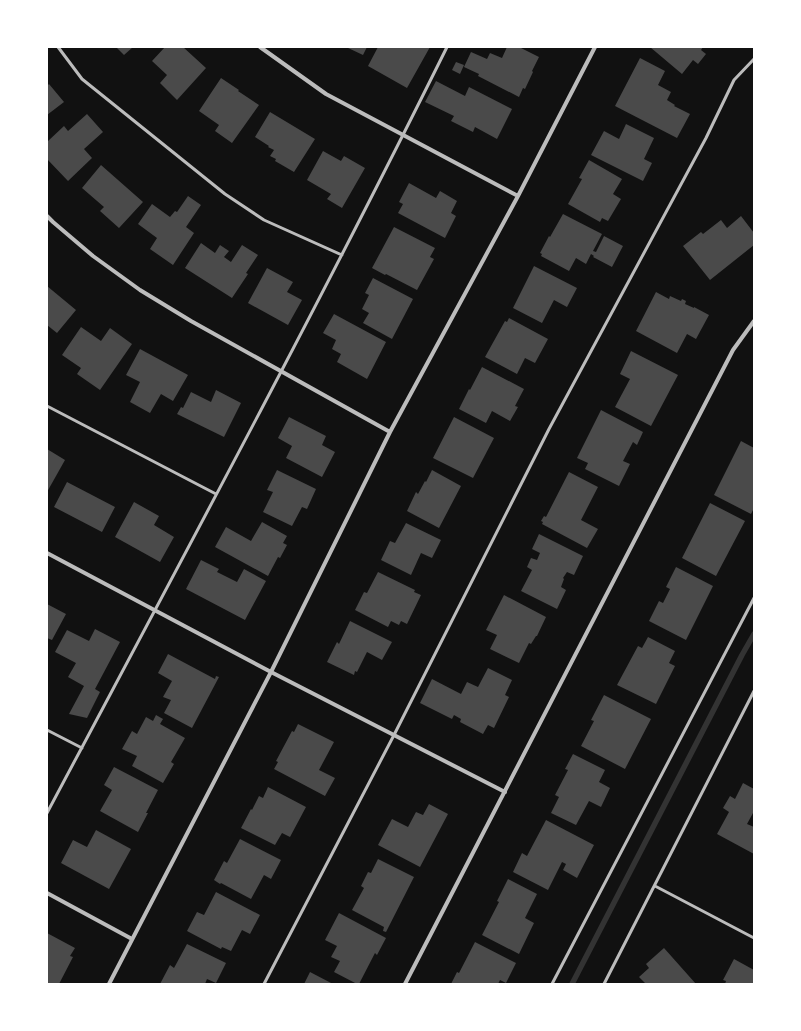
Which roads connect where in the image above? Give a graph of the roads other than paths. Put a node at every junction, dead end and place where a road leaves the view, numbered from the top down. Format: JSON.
{"nodes":[{"id":1,"x":58,"y":47,"type":"edge"},
{"id":2,"x":260,"y":47,"type":"edge"},
{"id":3,"x":447,"y":47,"type":"edge"},
{"id":4,"x":595,"y":47,"type":"edge"},
{"id":5,"x":754,"y":59,"type":"edge"},
{"id":6,"x":403,"y":135,"type":"junction"},
{"id":7,"x":518,"y":196,"type":"junction"},
{"id":8,"x":47,"y":216,"type":"edge"},
{"id":9,"x":342,"y":255,"type":"junction"},
{"id":10,"x":754,"y":322,"type":"edge"},
{"id":11,"x":281,"y":372,"type":"junction"},
{"id":12,"x":47,"y":406,"type":"edge"},
{"id":13,"x":390,"y":432,"type":"junction"},
{"id":14,"x":216,"y":494,"type":"junction"},
{"id":15,"x":47,"y":553,"type":"edge"},
{"id":16,"x":754,"y":598,"type":"edge"},
{"id":17,"x":155,"y":610,"type":"junction"},
{"id":18,"x":271,"y":672,"type":"junction"},
{"id":19,"x":754,"y":691,"type":"edge"},
{"id":20,"x":47,"y":730,"type":"edge"},
{"id":21,"x":394,"y":735,"type":"junction"},
{"id":22,"x":82,"y":748,"type":"junction"},
{"id":23,"x":505,"y":792,"type":"junction"},
{"id":24,"x":47,"y":813,"type":"edge"},
{"id":25,"x":654,"y":886,"type":"junction"},
{"id":26,"x":47,"y":894,"type":"edge"},
{"id":27,"x":754,"y":938,"type":"edge"},
{"id":28,"x":132,"y":939,"type":"junction"},
{"id":29,"x":109,"y":984,"type":"edge"},
{"id":30,"x":264,"y":984,"type":"edge"},
{"id":31,"x":405,"y":984,"type":"edge"},
{"id":32,"x":552,"y":984,"type":"edge"},
{"id":33,"x":604,"y":984,"type":"edge"}],
"edges":[{"from":1,"to":9,"type":"lane"},
{"from":2,"to":6,"type":"street"},
{"from":3,"to":6,"type":"lane"},
{"from":4,"to":7,"type":"street"},
{"from":5,"to":21,"type":"lane"},
{"from":6,"to":7,"type":"street"},
{"from":6,"to":9,"type":"lane"},
{"from":7,"to":13,"type":"street"},
{"from":8,"to":11,"type":"street"},
{"from":9,"to":11,"type":"lane"},
{"from":10,"to":23,"type":"street"},
{"from":11,"to":13,"type":"street"},
{"from":11,"to":14,"type":"lane"},
{"from":12,"to":14,"type":"lane"},
{"from":13,"to":18,"type":"street"},
{"from":14,"to":17,"type":"lane"},
{"from":15,"to":17,"type":"street"},
{"from":16,"to":32,"type":"lane"},
{"from":17,"to":18,"type":"street"},
{"from":17,"to":22,"type":"lane"},
{"from":18,"to":21,"type":"street"},
{"from":18,"to":28,"type":"street"},
{"from":19,"to":25,"type":"lane"},
{"from":20,"to":22,"type":"lane"},
{"from":21,"to":23,"type":"street"},
{"from":21,"to":30,"type":"lane"},
{"from":22,"to":24,"type":"lane"},
{"from":23,"to":31,"type":"street"},
{"from":25,"to":27,"type":"lane"},
{"from":25,"to":33,"type":"lane"},
{"from":26,"to":28,"type":"street"},
{"from":28,"to":29,"type":"street"}]}
